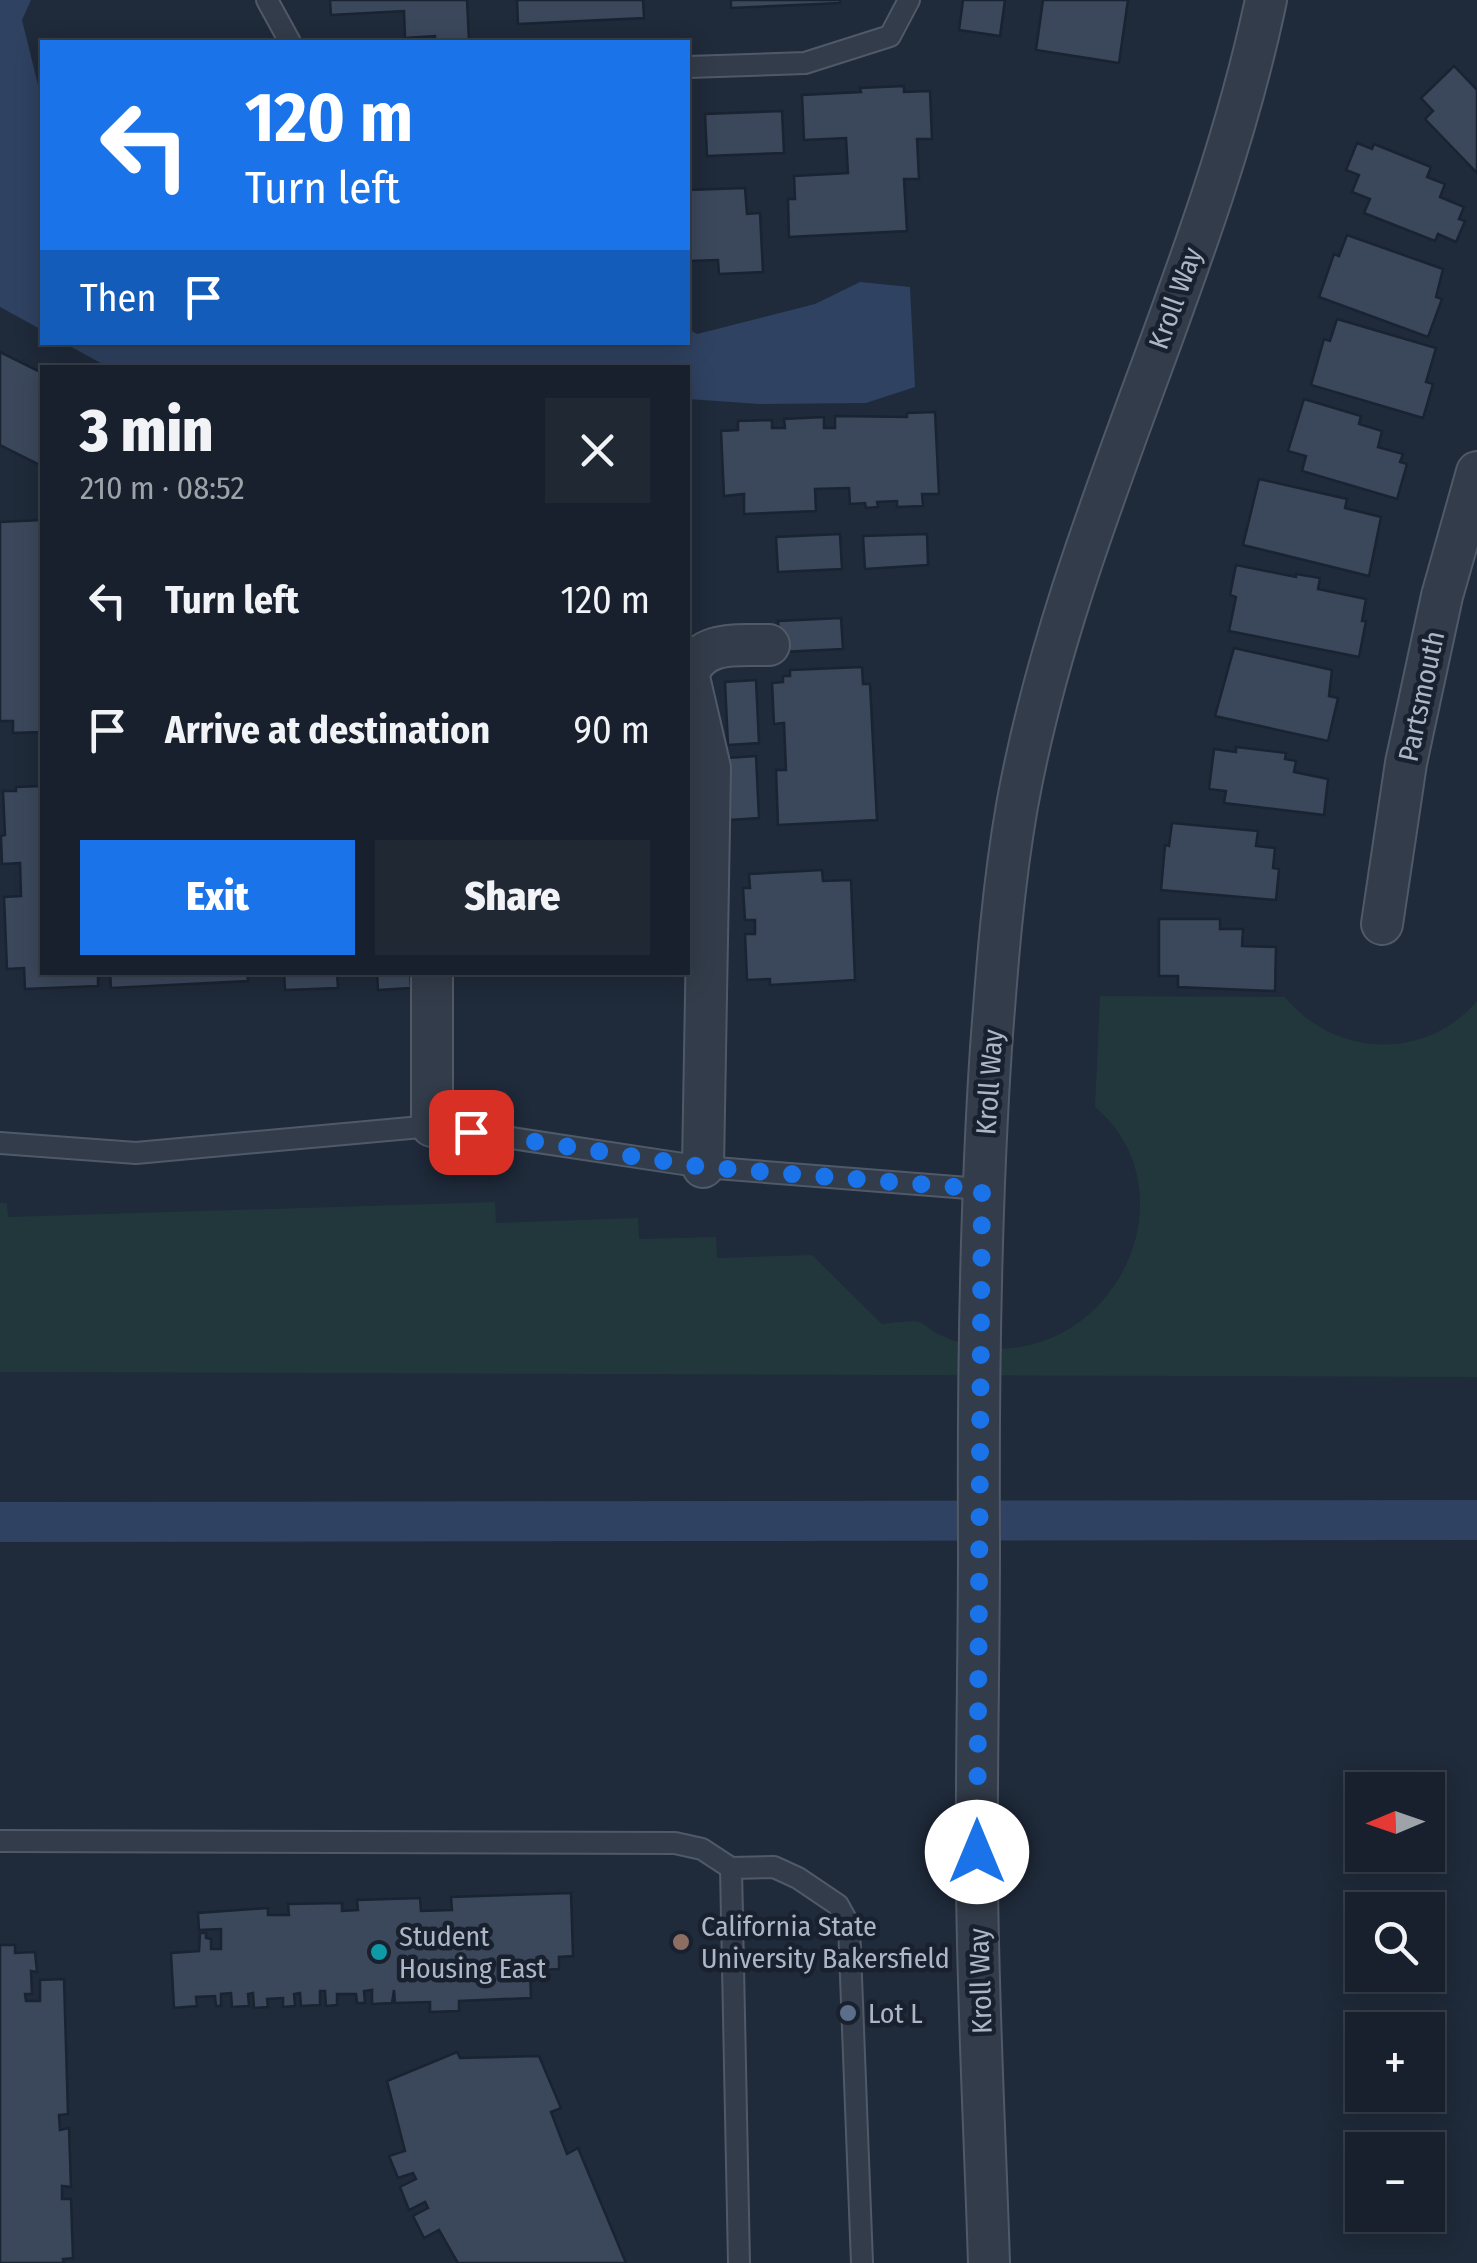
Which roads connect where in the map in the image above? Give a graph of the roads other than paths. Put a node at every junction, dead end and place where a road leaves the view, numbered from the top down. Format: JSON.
{"nodes":[{"id":1,"x":267,"y":0,"type":"edge"},
{"id":2,"x":909,"y":0,"type":"edge"},
{"id":3,"x":1266,"y":0,"type":"edge"},
{"id":4,"x":289,"y":40,"type":"edge"},
{"id":5,"x":690,"y":67,"type":"edge"},
{"id":6,"x":1477,"y":472,"type":"edge"},
{"id":7,"x":770,"y":645,"type":"dead end"},
{"id":8,"x":690,"y":669,"type":"edge"},
{"id":9,"x":690,"y":682,"type":"edge"},
{"id":10,"x":1382,"y":924,"type":"dead end"},
{"id":11,"x":432,"y":975,"type":"edge"},
{"id":12,"x":432,"y":1126,"type":"junction"},
{"id":13,"x":0,"y":1143,"type":"edge"},
{"id":14,"x":703,"y":1167,"type":"junction"},
{"id":15,"x":982,"y":1189,"type":"junction"},
{"id":16,"x":0,"y":1841,"type":"edge"},
{"id":17,"x":731,"y":1868,"type":"junction"},
{"id":18,"x":739,"y":2263,"type":"edge"},
{"id":19,"x":862,"y":2263,"type":"edge"},
{"id":20,"x":989,"y":2263,"type":"edge"}],
"edges":[{"from":1,"to":4,"type":"lane"},
{"from":2,"to":5,"type":"lane"},
{"from":3,"to":15,"type":"street","name":"Kroll Way"},
{"from":6,"to":10,"type":"street","name":"Partsmouth"},
{"from":7,"to":8,"type":"street"},
{"from":9,"to":14,"type":"street"},
{"from":11,"to":12,"type":"street"},
{"from":12,"to":13,"type":"lane"},
{"from":12,"to":14,"type":"lane"},
{"from":14,"to":15,"type":"lane"},
{"from":15,"to":20,"type":"street","name":"Kroll Way"},
{"from":16,"to":17,"type":"lane"},
{"from":17,"to":18,"type":"lane"},
{"from":17,"to":19,"type":"lane"}]}
